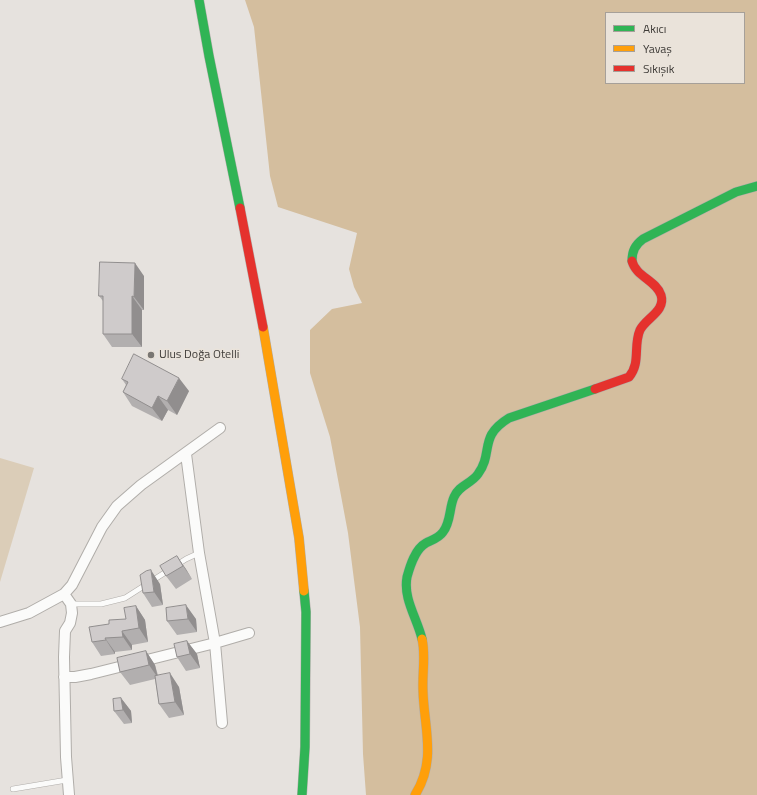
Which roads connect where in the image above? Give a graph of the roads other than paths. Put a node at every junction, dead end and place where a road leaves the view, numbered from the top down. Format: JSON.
{"nodes":[{"id":1,"x":199,"y":0,"type":"edge"},
{"id":2,"x":757,"y":186,"type":"edge"},
{"id":3,"x":220,"y":428,"type":"dead end"},
{"id":4,"x":186,"y":454,"type":"junction"},
{"id":5,"x":199,"y":553,"type":"junction"},
{"id":6,"x":64,"y":594,"type":"junction"},
{"id":7,"x":70,"y":604,"type":"junction"},
{"id":8,"x":0,"y":622,"type":"edge"},
{"id":9,"x":249,"y":633,"type":"dead end"},
{"id":10,"x":214,"y":644,"type":"junction"},
{"id":11,"x":64,"y":677,"type":"junction"},
{"id":12,"x":222,"y":723,"type":"dead end"},
{"id":13,"x":67,"y":780,"type":"junction"},
{"id":14,"x":13,"y":789,"type":"dead end"},
{"id":15,"x":69,"y":795,"type":"edge"},
{"id":16,"x":302,"y":795,"type":"edge"},
{"id":17,"x":415,"y":795,"type":"edge"}],
"edges":[{"from":1,"to":16,"type":"street"},
{"from":2,"to":17,"type":"street"},
{"from":3,"to":4,"type":"street"},
{"from":4,"to":5,"type":"street"},
{"from":4,"to":6,"type":"street"},
{"from":5,"to":7,"type":"lane"},
{"from":5,"to":10,"type":"street"},
{"from":6,"to":7,"type":"street"},
{"from":6,"to":8,"type":"street"},
{"from":7,"to":11,"type":"street"},
{"from":9,"to":10,"type":"street"},
{"from":10,"to":11,"type":"street"},
{"from":10,"to":12,"type":"street"},
{"from":11,"to":13,"type":"street"},
{"from":13,"to":14,"type":"lane"},
{"from":13,"to":15,"type":"street"}]}
